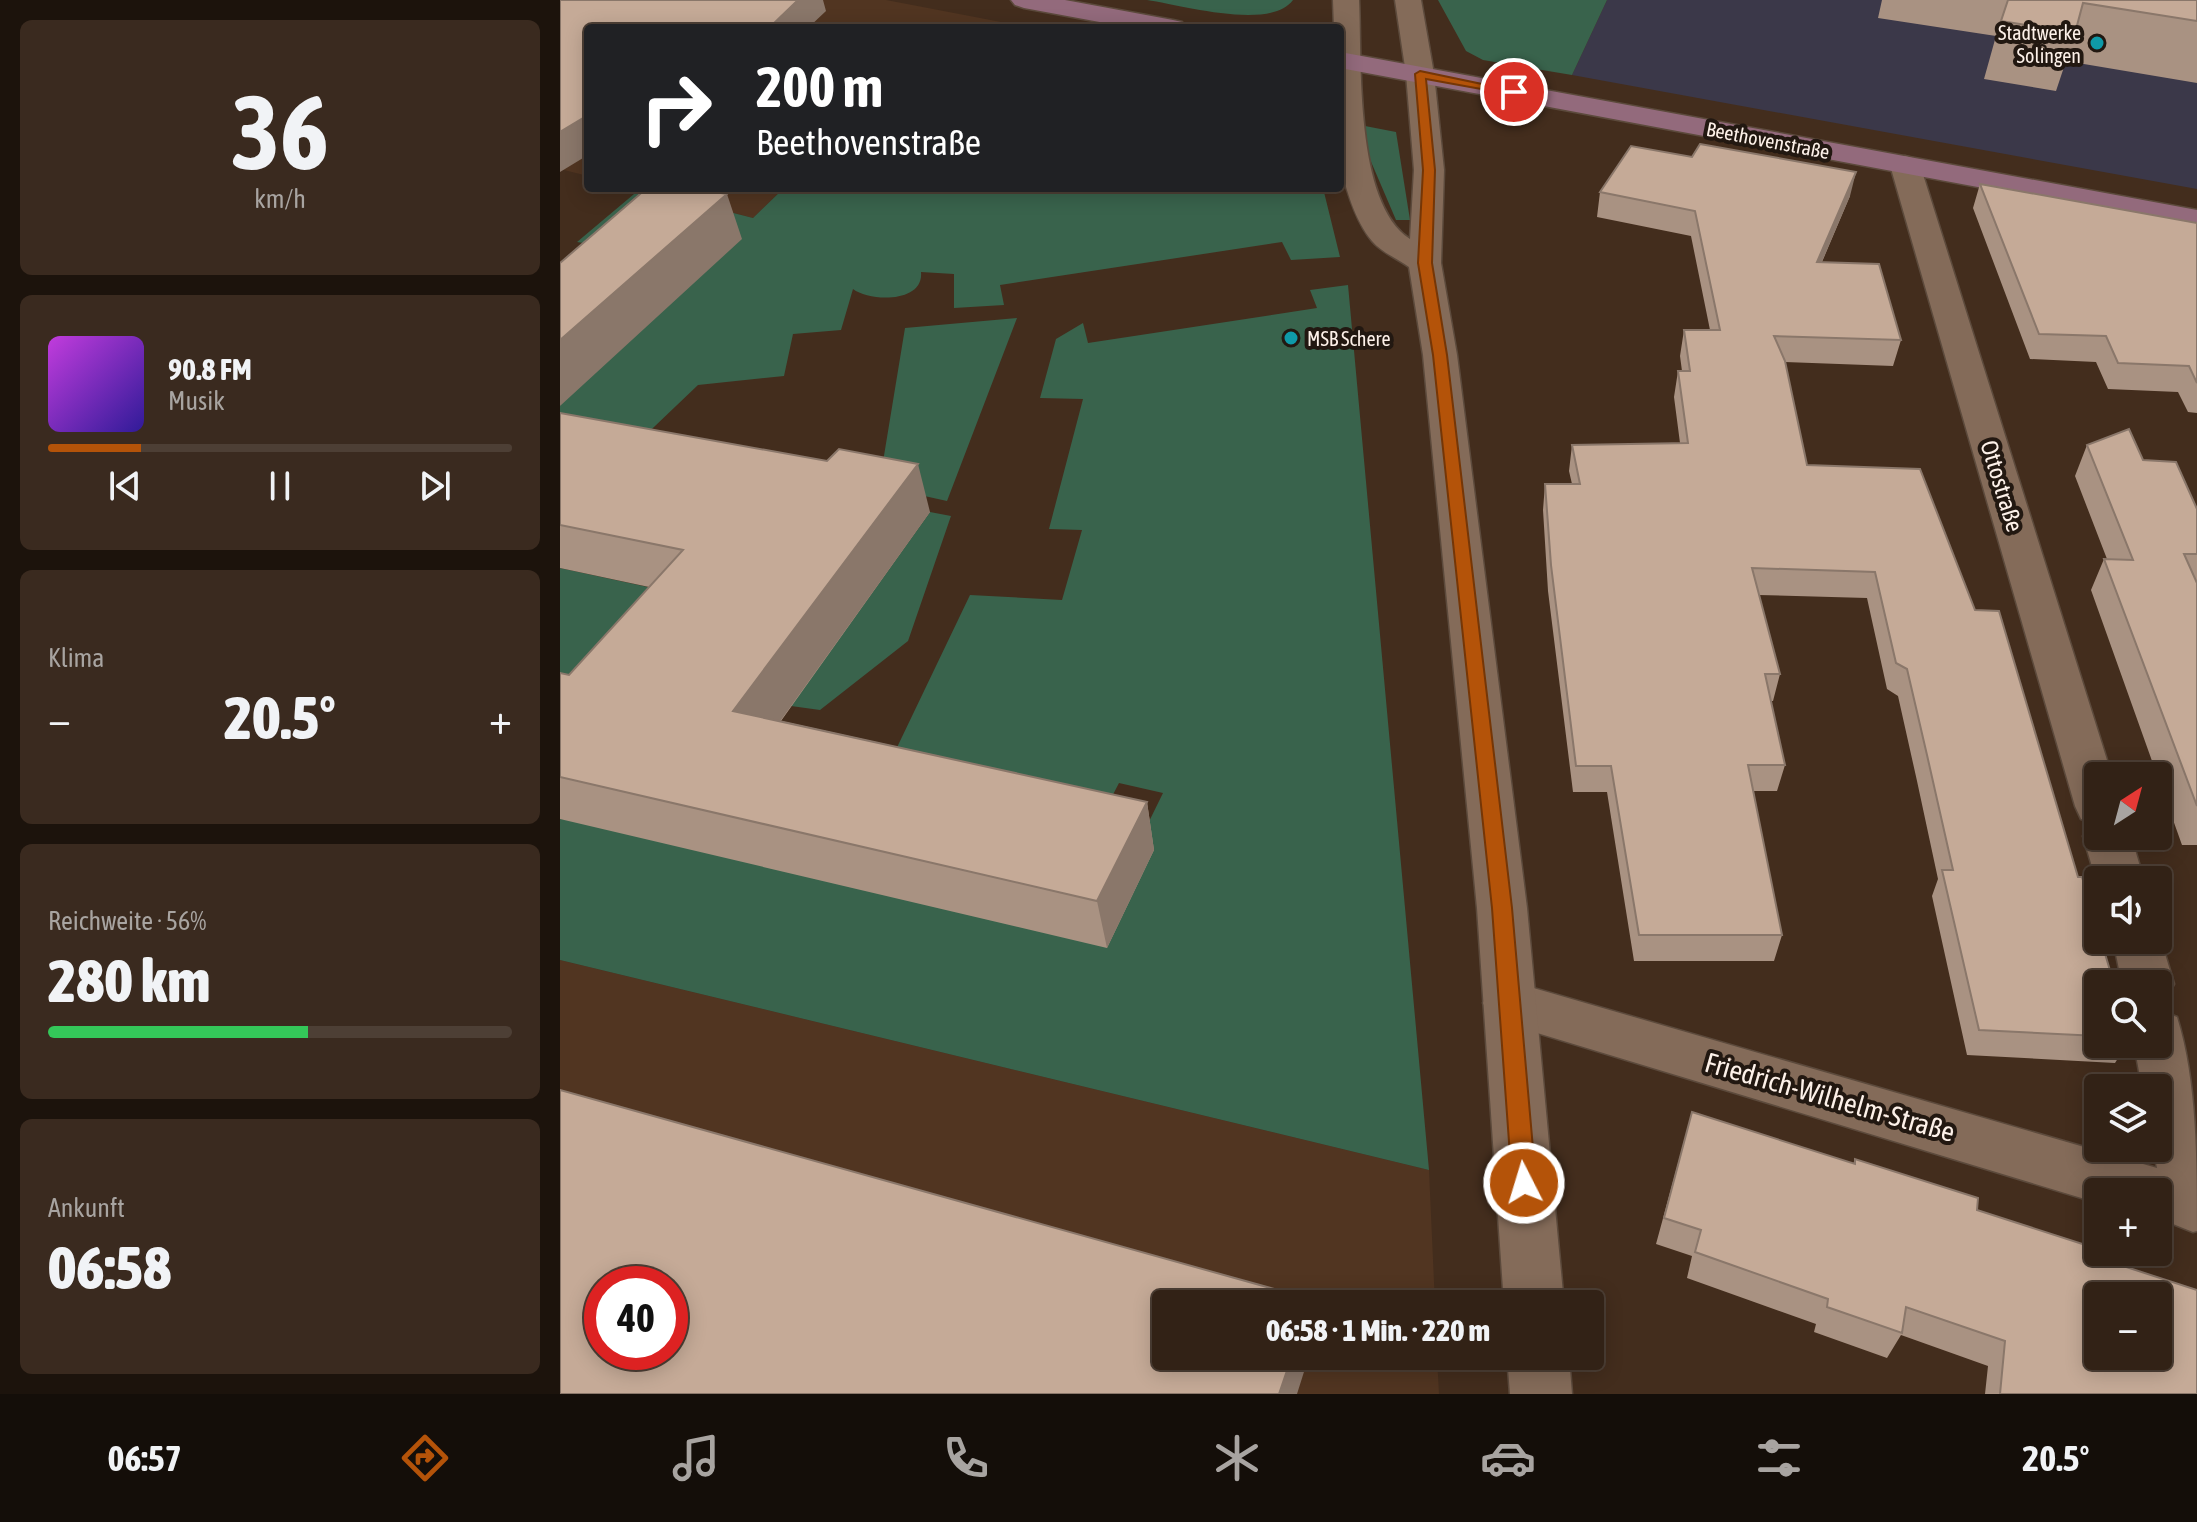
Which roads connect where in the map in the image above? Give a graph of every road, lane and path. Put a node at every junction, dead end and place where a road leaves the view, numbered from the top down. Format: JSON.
{"nodes":[{"id":1,"x":1024,"y":0,"type":"edge"},
{"id":2,"x":1346,"y":0,"type":"edge"},
{"id":3,"x":1408,"y":0,"type":"edge"},
{"id":4,"x":1152,"y":24,"type":"edge"},
{"id":5,"x":1345,"y":61,"type":"edge"},
{"id":6,"x":1420,"y":74,"type":"junction"},
{"id":7,"x":1905,"y":165,"type":"junction"},
{"id":8,"x":2197,"y":219,"type":"edge"},
{"id":9,"x":1425,"y":263,"type":"junction"},
{"id":10,"x":2085,"y":762,"type":"edge"},
{"id":11,"x":1509,"y":1003,"type":"junction"},
{"id":12,"x":2160,"y":1058,"type":"edge"},
{"id":13,"x":2174,"y":1199,"type":"edge"},
{"id":14,"x":1533,"y":1290,"type":"edge"},
{"id":15,"x":1539,"y":1370,"type":"edge"},
{"id":16,"x":1541,"y":1394,"type":"edge"}],
"edges":[{"from":1,"to":4,"type":"main road"},
{"from":2,"to":5,"type":"street"},
{"from":3,"to":6,"type":"street"},
{"from":5,"to":6,"type":"main road","name":"Beethovenstraße"},
{"from":5,"to":9,"type":"street"},
{"from":6,"to":7,"type":"main road","name":"Beethovenstraße"},
{"from":6,"to":9,"type":"street"},
{"from":7,"to":8,"type":"main road","name":"Beethovenstraße"},
{"from":7,"to":10,"type":"street","name":"Ottostraße"},
{"from":9,"to":11,"type":"street"},
{"from":11,"to":13,"type":"street","name":"Friedrich-Wilhelm-Straße"},
{"from":11,"to":14,"type":"street"},
{"from":12,"to":13,"type":"street"},
{"from":15,"to":16,"type":"street"}]}
